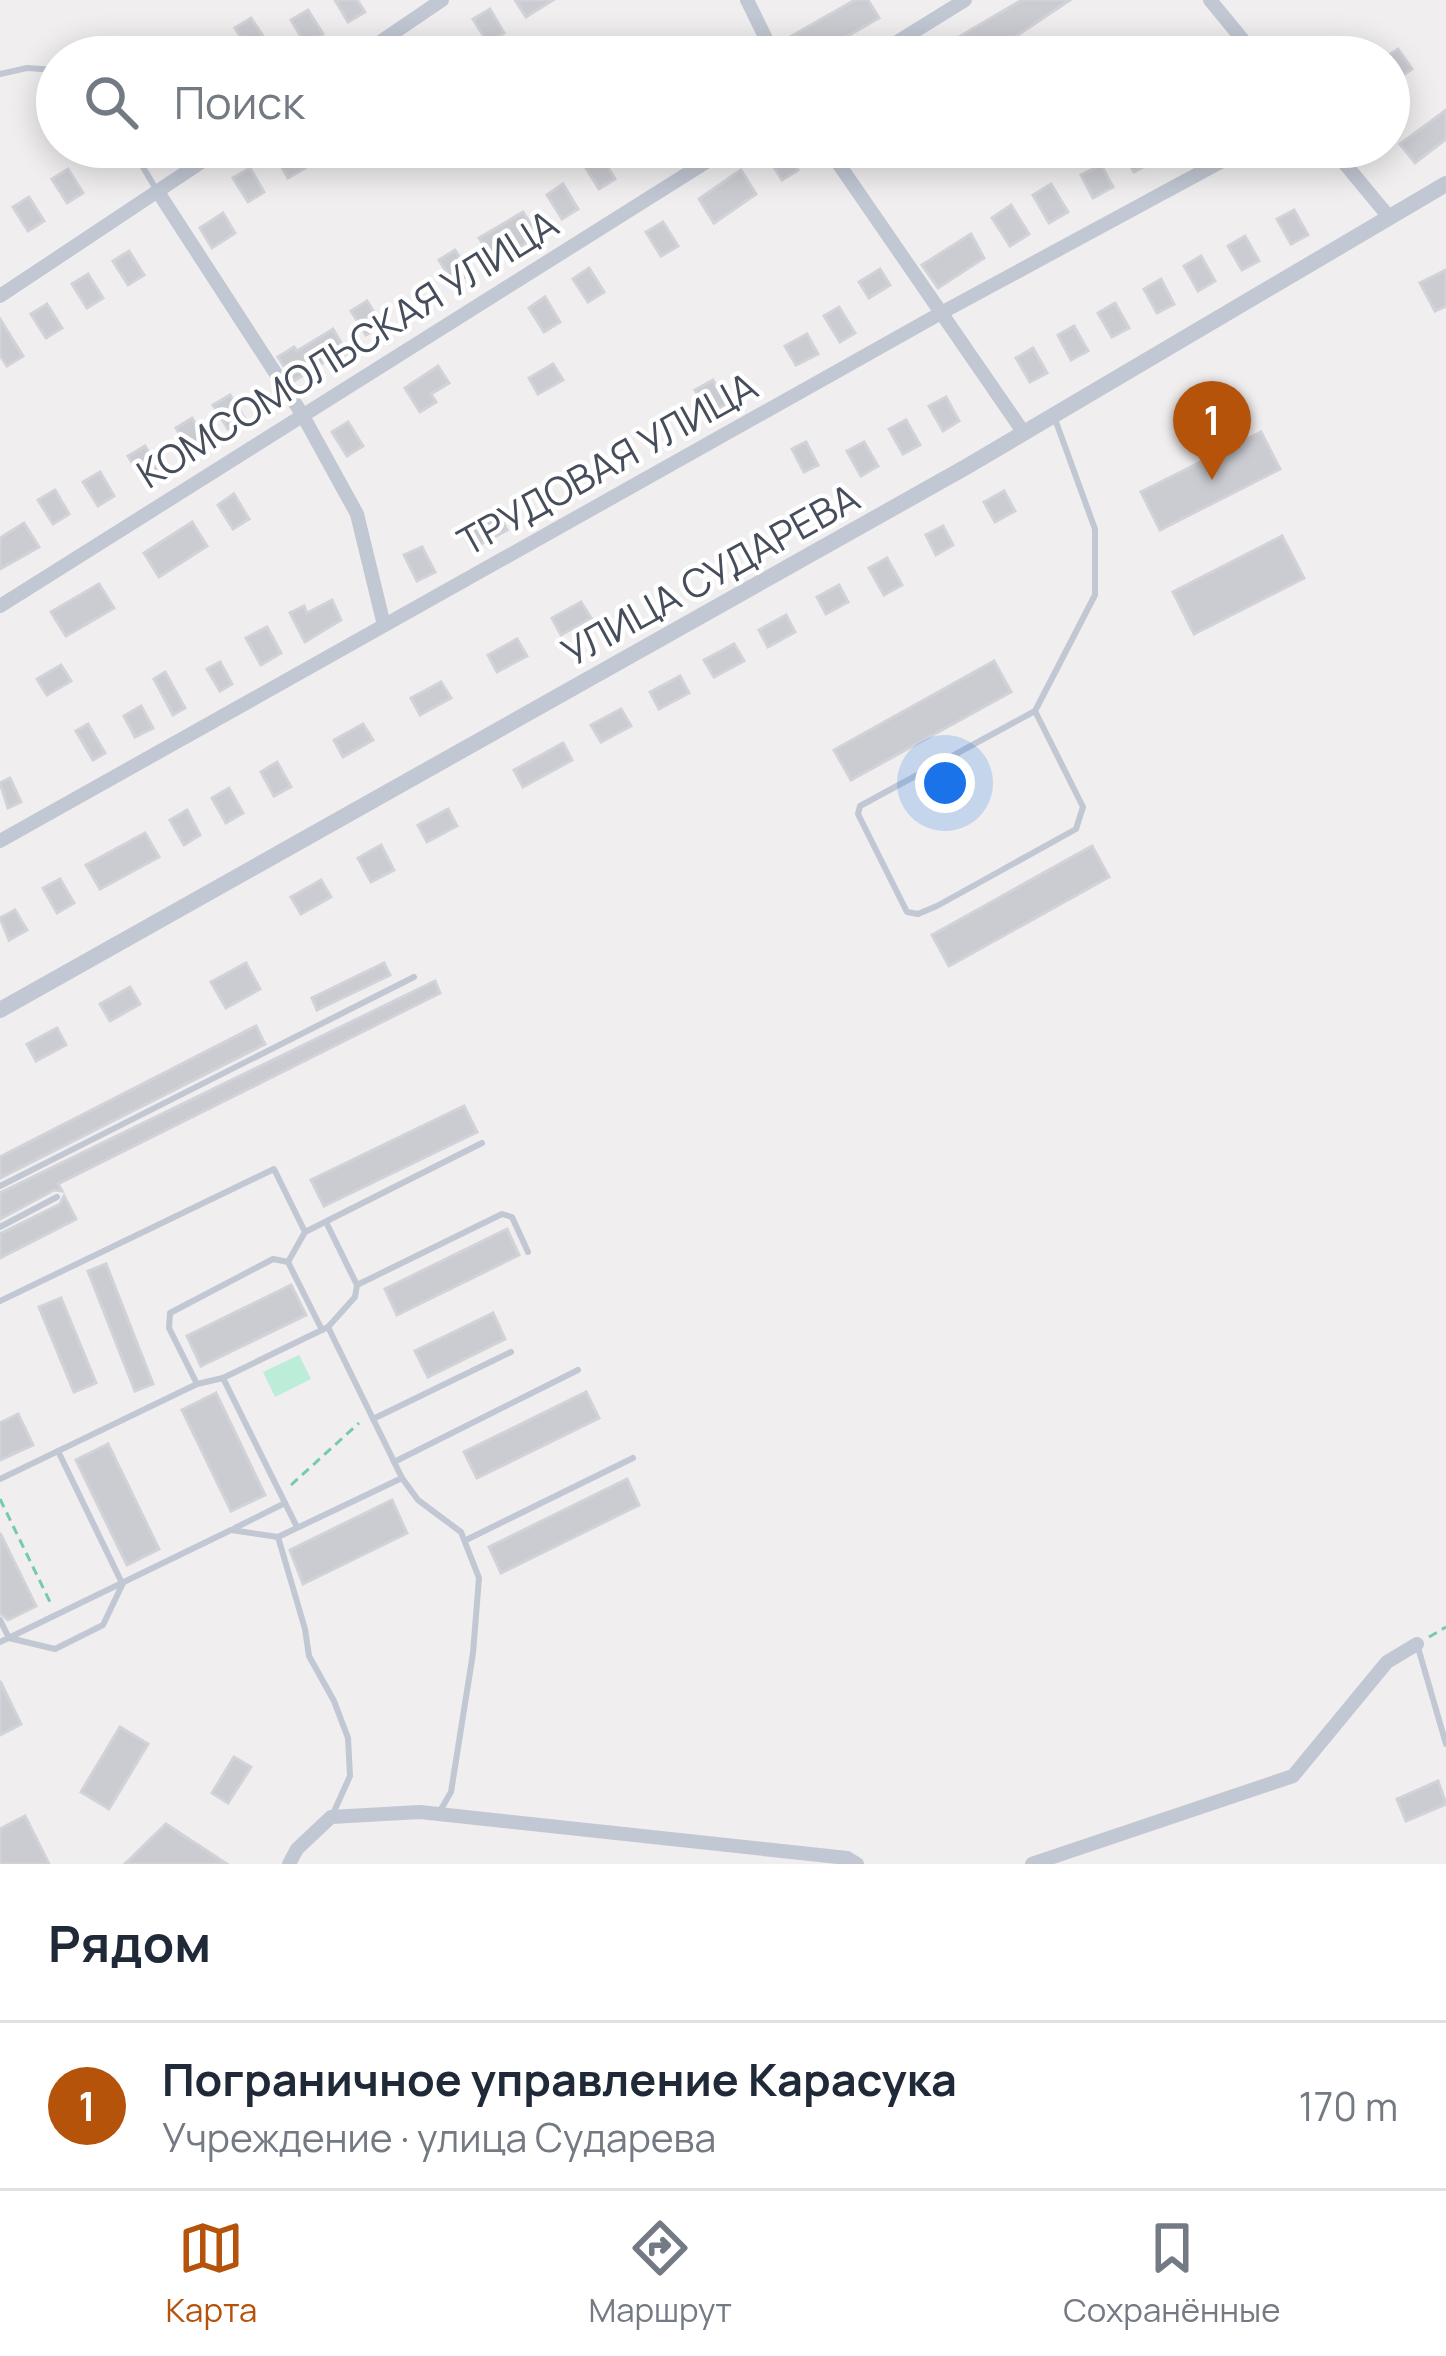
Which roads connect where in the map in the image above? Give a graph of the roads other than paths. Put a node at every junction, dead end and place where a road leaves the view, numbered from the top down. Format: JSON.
{"nodes":[{"id":1,"x":442,"y":0,"type":"edge"},
{"id":2,"x":747,"y":0,"type":"edge"},
{"id":3,"x":964,"y":0,"type":"edge"},
{"id":4,"x":1210,"y":0,"type":"edge"},
{"id":5,"x":389,"y":36,"type":"edge"},
{"id":6,"x":765,"y":36,"type":"edge"},
{"id":7,"x":907,"y":36,"type":"edge"},
{"id":8,"x":1240,"y":36,"type":"edge"},
{"id":9,"x":36,"y":69,"type":"edge"},
{"id":10,"x":0,"y":74,"type":"edge"},
{"id":11,"x":144,"y":168,"type":"edge"},
{"id":12,"x":193,"y":168,"type":"edge"},
{"id":13,"x":696,"y":168,"type":"edge"},
{"id":14,"x":841,"y":168,"type":"edge"},
{"id":15,"x":1209,"y":168,"type":"edge"},
{"id":16,"x":1348,"y":168,"type":"edge"},
{"id":17,"x":1446,"y":184,"type":"edge"},
{"id":18,"x":158,"y":192,"type":"junction"},
{"id":19,"x":1389,"y":217,"type":"junction"},
{"id":20,"x":0,"y":296,"type":"edge"},
{"id":21,"x":941,"y":313,"type":"junction"},
{"id":22,"x":302,"y":414,"type":"junction"},
{"id":23,"x":1054,"y":415,"type":"junction"},
{"id":24,"x":1024,"y":433,"type":"junction"},
{"id":25,"x":0,"y":606,"type":"edge"},
{"id":26,"x":385,"y":625,"type":"junction"},
{"id":27,"x":1035,"y":711,"type":"junction"},
{"id":28,"x":0,"y":841,"type":"edge"},
{"id":29,"x":414,"y":977,"type":"dead end"},
{"id":30,"x":0,"y":1010,"type":"edge"},
{"id":31,"x":482,"y":1143,"type":"dead end"},
{"id":32,"x":0,"y":1186,"type":"edge"},
{"id":33,"x":58,"y":1197,"type":"dead end"},
{"id":34,"x":326,"y":1222,"type":"junction"},
{"id":35,"x":0,"y":1227,"type":"edge"},
{"id":36,"x":305,"y":1232,"type":"junction"},
{"id":37,"x":528,"y":1252,"type":"dead end"},
{"id":38,"x":288,"y":1262,"type":"junction"},
{"id":39,"x":357,"y":1285,"type":"junction"},
{"id":40,"x":0,"y":1301,"type":"edge"},
{"id":41,"x":325,"y":1329,"type":"junction"},
{"id":42,"x":511,"y":1352,"type":"dead end"},
{"id":43,"x":578,"y":1370,"type":"dead end"},
{"id":44,"x":223,"y":1378,"type":"junction"},
{"id":45,"x":196,"y":1384,"type":"junction"},
{"id":46,"x":371,"y":1416,"type":"junction"},
{"id":47,"x":58,"y":1451,"type":"junction"},
{"id":48,"x":633,"y":1458,"type":"dead end"},
{"id":49,"x":394,"y":1462,"type":"junction"},
{"id":50,"x":402,"y":1478,"type":"junction"},
{"id":51,"x":0,"y":1479,"type":"edge"},
{"id":52,"x":285,"y":1503,"type":"junction"},
{"id":53,"x":298,"y":1527,"type":"junction"},
{"id":54,"x":231,"y":1530,"type":"junction"},
{"id":55,"x":278,"y":1537,"type":"junction"},
{"id":56,"x":466,"y":1540,"type":"junction"},
{"id":57,"x":122,"y":1583,"type":"junction"},
{"id":58,"x":0,"y":1620,"type":"edge"},
{"id":59,"x":9,"y":1638,"type":"junction"},
{"id":60,"x":0,"y":1642,"type":"edge"},
{"id":61,"x":1417,"y":1644,"type":"joint"},
{"id":62,"x":1446,"y":1744,"type":"edge"},
{"id":63,"x":439,"y":1814,"type":"junction"},
{"id":64,"x":331,"y":1817,"type":"junction"},
{"id":65,"x":289,"y":1864,"type":"edge"},
{"id":66,"x":857,"y":1864,"type":"edge"},
{"id":67,"x":1032,"y":1864,"type":"edge"}],
"edges":[{"from":1,"to":5,"type":"street"},
{"from":2,"to":6,"type":"street"},
{"from":3,"to":7,"type":"street"},
{"from":4,"to":8,"type":"street"},
{"from":9,"to":10,"type":"lane"},
{"from":11,"to":18,"type":"lane"},
{"from":12,"to":18,"type":"street"},
{"from":13,"to":22,"type":"street","name":"КОМСОМОЛЬСКАЯ УЛИЦА"},
{"from":14,"to":21,"type":"street"},
{"from":15,"to":21,"type":"street","name":"ТРУДОВАЯ УЛИЦА"},
{"from":16,"to":19,"type":"street"},
{"from":17,"to":19,"type":"street","name":"УЛИЦА СУДАРЕВА"},
{"from":18,"to":20,"type":"street"},
{"from":18,"to":22,"type":"street"},
{"from":19,"to":23,"type":"street","name":"УЛИЦА СУДАРЕВА"},
{"from":21,"to":24,"type":"street"},
{"from":21,"to":26,"type":"street","name":"ТРУДОВАЯ УЛИЦА"},
{"from":22,"to":25,"type":"street","name":"КОМСОМОЛЬСКАЯ УЛИЦА"},
{"from":22,"to":26,"type":"street"},
{"from":23,"to":24,"type":"street","name":"УЛИЦА СУДАРЕВА"},
{"from":23,"to":27,"type":"lane"},
{"from":24,"to":30,"type":"street","name":"УЛИЦА СУДАРЕВА"},
{"from":26,"to":28,"type":"street","name":"ТРУДОВАЯ УЛИЦА"},
{"from":27,"to":27,"type":"lane"},
{"from":29,"to":32,"type":"lane"},
{"from":31,"to":34,"type":"lane"},
{"from":33,"to":35,"type":"lane"},
{"from":34,"to":36,"type":"lane"},
{"from":34,"to":39,"type":"lane"},
{"from":36,"to":38,"type":"lane"},
{"from":36,"to":40,"type":"lane"},
{"from":37,"to":39,"type":"lane"},
{"from":38,"to":41,"type":"lane"},
{"from":38,"to":45,"type":"lane"},
{"from":39,"to":41,"type":"lane"},
{"from":41,"to":44,"type":"lane"},
{"from":41,"to":46,"type":"lane"},
{"from":42,"to":46,"type":"lane"},
{"from":43,"to":49,"type":"lane"},
{"from":44,"to":45,"type":"lane"},
{"from":44,"to":52,"type":"lane"},
{"from":45,"to":47,"type":"lane"},
{"from":46,"to":49,"type":"lane"},
{"from":47,"to":51,"type":"lane"},
{"from":47,"to":57,"type":"lane"},
{"from":48,"to":56,"type":"lane"},
{"from":49,"to":50,"type":"lane"},
{"from":50,"to":53,"type":"lane"},
{"from":50,"to":56,"type":"lane"},
{"from":52,"to":53,"type":"lane"},
{"from":52,"to":54,"type":"lane"},
{"from":53,"to":55,"type":"lane"},
{"from":54,"to":55,"type":"lane"},
{"from":54,"to":57,"type":"lane"},
{"from":55,"to":64,"type":"lane"},
{"from":56,"to":63,"type":"lane"},
{"from":57,"to":59,"type":"lane"},
{"from":57,"to":59,"type":"lane"},
{"from":58,"to":59,"type":"lane"},
{"from":59,"to":60,"type":"lane"},
{"from":61,"to":62,"type":"lane"},
{"from":61,"to":67,"type":"street"},
{"from":63,"to":64,"type":"street"},
{"from":63,"to":66,"type":"street"},
{"from":64,"to":65,"type":"street"}]}
